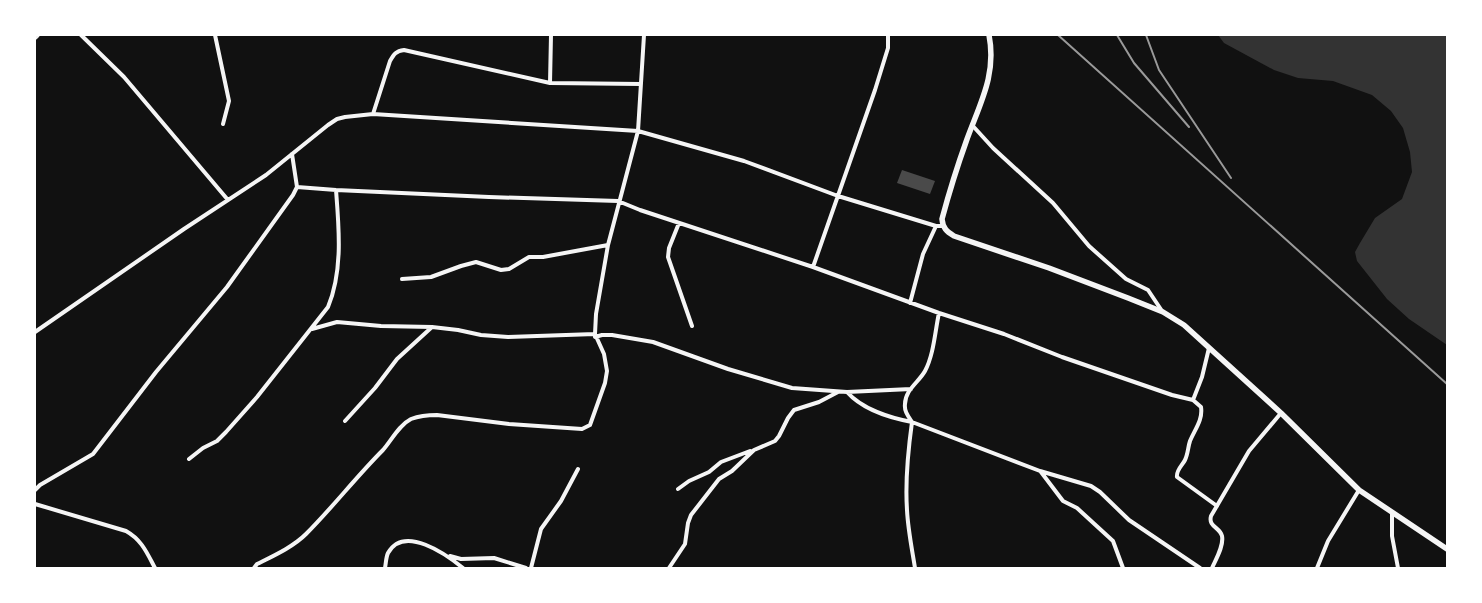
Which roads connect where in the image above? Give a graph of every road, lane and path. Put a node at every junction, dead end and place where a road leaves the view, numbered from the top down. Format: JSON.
{"nodes":[{"id":1,"x":81,"y":35,"type":"edge"},
{"id":2,"x":215,"y":35,"type":"edge"},
{"id":3,"x":551,"y":35,"type":"edge"},
{"id":4,"x":644,"y":35,"type":"edge"},
{"id":5,"x":888,"y":35,"type":"edge"},
{"id":6,"x":989,"y":35,"type":"edge"},
{"id":7,"x":550,"y":83,"type":"junction"},
{"id":8,"x":641,"y":84,"type":"junction"},
{"id":9,"x":373,"y":114,"type":"junction"},
{"id":10,"x":224,"y":124,"type":"dead end"},
{"id":11,"x":972,"y":125,"type":"junction"},
{"id":12,"x":638,"y":131,"type":"junction"},
{"id":13,"x":292,"y":154,"type":"junction"},
{"id":14,"x":297,"y":187,"type":"junction"},
{"id":15,"x":336,"y":190,"type":"junction"},
{"id":16,"x":838,"y":196,"type":"junction"},
{"id":17,"x":228,"y":200,"type":"junction"},
{"id":18,"x":618,"y":201,"type":"junction"},
{"id":19,"x":679,"y":223,"type":"junction"},
{"id":20,"x":939,"y":226,"type":"junction"},
{"id":21,"x":608,"y":245,"type":"junction"},
{"id":22,"x":813,"y":267,"type":"junction"},
{"id":23,"x":402,"y":279,"type":"dead end"},
{"id":24,"x":910,"y":303,"type":"junction"},
{"id":25,"x":1163,"y":312,"type":"junction"},
{"id":26,"x":939,"y":313,"type":"junction"},
{"id":27,"x":692,"y":326,"type":"dead end"},
{"id":28,"x":432,"y":327,"type":"junction"},
{"id":29,"x":310,"y":329,"type":"junction"},
{"id":30,"x":35,"y":332,"type":"edge"},
{"id":31,"x":595,"y":335,"type":"junction"},
{"id":32,"x":1209,"y":348,"type":"junction"},
{"id":33,"x":911,"y":389,"type":"junction"},
{"id":34,"x":838,"y":392,"type":"junction"},
{"id":35,"x":847,"y":392,"type":"junction"},
{"id":36,"x":1193,"y":400,"type":"junction"},
{"id":37,"x":1282,"y":413,"type":"junction"},
{"id":38,"x":345,"y":421,"type":"dead end"},
{"id":39,"x":912,"y":422,"type":"junction"},
{"id":40,"x":754,"y":450,"type":"junction"},
{"id":41,"x":189,"y":459,"type":"dead end"},
{"id":42,"x":578,"y":469,"type":"dead end"},
{"id":43,"x":1040,"y":471,"type":"junction"},
{"id":44,"x":35,"y":490,"type":"edge"},
{"id":45,"x":678,"y":490,"type":"dead end"},
{"id":46,"x":1359,"y":490,"type":"junction"},
{"id":47,"x":35,"y":504,"type":"edge"},
{"id":48,"x":1217,"y":506,"type":"junction"},
{"id":49,"x":1392,"y":513,"type":"junction"},
{"id":50,"x":1447,"y":549,"type":"edge"},
{"id":51,"x":447,"y":555,"type":"junction"},
{"id":52,"x":155,"y":568,"type":"edge"},
{"id":53,"x":254,"y":568,"type":"edge"},
{"id":54,"x":385,"y":568,"type":"edge"},
{"id":55,"x":463,"y":568,"type":"edge"},
{"id":56,"x":526,"y":568,"type":"edge"},
{"id":57,"x":531,"y":568,"type":"edge"},
{"id":58,"x":669,"y":568,"type":"edge"},
{"id":59,"x":915,"y":568,"type":"edge"},
{"id":60,"x":1123,"y":568,"type":"edge"},
{"id":61,"x":1200,"y":568,"type":"edge"},
{"id":62,"x":1212,"y":568,"type":"edge"},
{"id":63,"x":1317,"y":568,"type":"edge"},
{"id":64,"x":1398,"y":568,"type":"edge"}],
"edges":[{"from":1,"to":17,"type":"street"},
{"from":2,"to":10,"type":"street"},
{"from":3,"to":7,"type":"street"},
{"from":4,"to":8,"type":"street"},
{"from":5,"to":16,"type":"street"},
{"from":6,"to":11,"type":"main road"},
{"from":7,"to":8,"type":"street"},
{"from":7,"to":9,"type":"street"},
{"from":8,"to":12,"type":"street"},
{"from":9,"to":12,"type":"street"},
{"from":9,"to":13,"type":"street"},
{"from":11,"to":20,"type":"main road"},
{"from":11,"to":25,"type":"street"},
{"from":12,"to":16,"type":"street"},
{"from":12,"to":18,"type":"street"},
{"from":13,"to":14,"type":"street"},
{"from":13,"to":17,"type":"street"},
{"from":14,"to":15,"type":"street"},
{"from":14,"to":44,"type":"street"},
{"from":15,"to":18,"type":"street"},
{"from":15,"to":29,"type":"street"},
{"from":16,"to":20,"type":"street"},
{"from":16,"to":22,"type":"street"},
{"from":17,"to":30,"type":"street"},
{"from":18,"to":19,"type":"street"},
{"from":18,"to":21,"type":"street"},
{"from":19,"to":22,"type":"street"},
{"from":19,"to":27,"type":"street"},
{"from":20,"to":24,"type":"street"},
{"from":20,"to":25,"type":"main road"},
{"from":21,"to":23,"type":"street"},
{"from":21,"to":31,"type":"street"},
{"from":22,"to":24,"type":"street"},
{"from":24,"to":26,"type":"street"},
{"from":25,"to":32,"type":"main road"},
{"from":26,"to":33,"type":"street"},
{"from":26,"to":36,"type":"street"},
{"from":28,"to":29,"type":"street"},
{"from":28,"to":31,"type":"street"},
{"from":28,"to":38,"type":"street"},
{"from":29,"to":41,"type":"street"},
{"from":31,"to":34,"type":"street"},
{"from":31,"to":53,"type":"street"},
{"from":32,"to":36,"type":"street"},
{"from":32,"to":37,"type":"main road"},
{"from":33,"to":35,"type":"street"},
{"from":33,"to":39,"type":"street"},
{"from":34,"to":35,"type":"street"},
{"from":34,"to":40,"type":"street"},
{"from":35,"to":39,"type":"street"},
{"from":36,"to":48,"type":"street"},
{"from":37,"to":46,"type":"main road"},
{"from":37,"to":48,"type":"street"},
{"from":39,"to":43,"type":"street"},
{"from":39,"to":59,"type":"street"},
{"from":40,"to":45,"type":"street"},
{"from":40,"to":58,"type":"street"},
{"from":42,"to":57,"type":"street"},
{"from":43,"to":60,"type":"street"},
{"from":43,"to":61,"type":"street"},
{"from":46,"to":49,"type":"main road"},
{"from":46,"to":63,"type":"street"},
{"from":47,"to":52,"type":"street"},
{"from":48,"to":62,"type":"street"},
{"from":49,"to":50,"type":"main road"},
{"from":49,"to":64,"type":"street"},
{"from":51,"to":54,"type":"street"},
{"from":51,"to":55,"type":"street"},
{"from":51,"to":56,"type":"street"}]}
